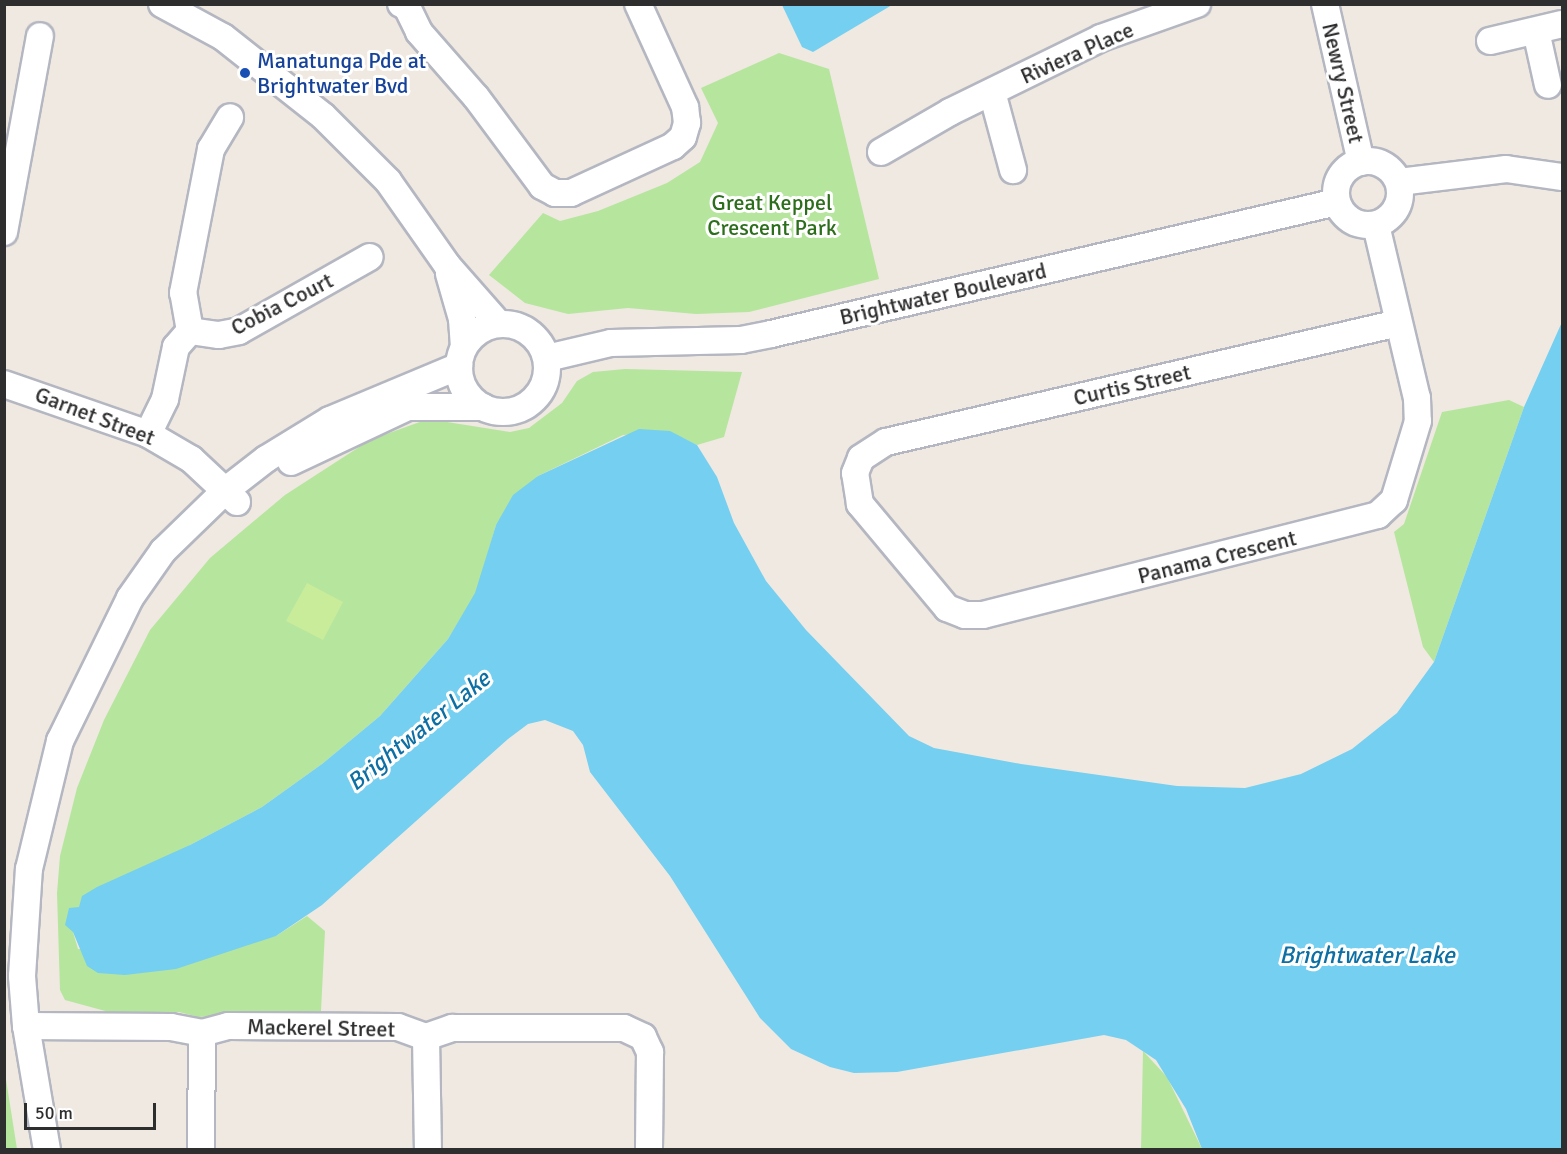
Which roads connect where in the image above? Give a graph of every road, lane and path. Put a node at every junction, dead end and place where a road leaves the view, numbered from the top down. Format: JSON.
{"nodes":[{"id":1,"x":162,"y":4,"type":"edge"},
{"id":2,"x":638,"y":4,"type":"edge"},
{"id":3,"x":1197,"y":4,"type":"edge"},
{"id":4,"x":1325,"y":4,"type":"edge"},
{"id":5,"x":406,"y":5,"type":"edge"},
{"id":6,"x":1563,"y":24,"type":"edge"},
{"id":7,"x":1536,"y":30,"type":"junction"},
{"id":8,"x":40,"y":36,"type":"dead end"},
{"id":9,"x":1490,"y":41,"type":"dead end"},
{"id":10,"x":1548,"y":85,"type":"dead end"},
{"id":11,"x":992,"y":92,"type":"junction"},
{"id":12,"x":230,"y":117,"type":"dead end"},
{"id":13,"x":881,"y":152,"type":"dead end"},
{"id":14,"x":1361,"y":162,"type":"junction"},
{"id":15,"x":1013,"y":170,"type":"dead end"},
{"id":16,"x":1563,"y":177,"type":"edge"},
{"id":17,"x":1399,"y":182,"type":"junction"},
{"id":18,"x":1336,"y":202,"type":"junction"},
{"id":19,"x":1376,"y":225,"type":"junction"},
{"id":20,"x":4,"y":232,"type":"edge"},
{"id":21,"x":370,"y":257,"type":"dead end"},
{"id":22,"x":447,"y":265,"type":"junction"},
{"id":23,"x":498,"y":323,"type":"junction"},
{"id":24,"x":1398,"y":323,"type":"junction"},
{"id":25,"x":190,"y":331,"type":"junction"},
{"id":26,"x":462,"y":356,"type":"junction"},
{"id":27,"x":547,"y":358,"type":"junction"},
{"id":28,"x":4,"y":384,"type":"edge"},
{"id":29,"x":483,"y":407,"type":"junction"},
{"id":30,"x":148,"y":434,"type":"junction"},
{"id":31,"x":868,"y":452,"type":"joint"},
{"id":32,"x":232,"y":496,"type":"junction"},
{"id":33,"x":26,"y":1026,"type":"junction"},
{"id":34,"x":202,"y":1033,"type":"junction"},
{"id":35,"x":426,"y":1037,"type":"junction"},
{"id":36,"x":47,"y":1149,"type":"edge"},
{"id":37,"x":201,"y":1149,"type":"edge"},
{"id":38,"x":428,"y":1149,"type":"edge"},
{"id":39,"x":650,"y":1149,"type":"edge"}],
"edges":[{"from":1,"to":22,"type":"street"},
{"from":2,"to":5,"type":"street"},
{"from":3,"to":11,"type":"street","name":"Riviera Place"},
{"from":4,"to":14,"type":"street","name":"Newry Street"},
{"from":6,"to":7,"type":"street"},
{"from":7,"to":9,"type":"street"},
{"from":7,"to":10,"type":"street"},
{"from":8,"to":20,"type":"street"},
{"from":11,"to":13,"type":"street","name":"Riviera Place"},
{"from":11,"to":15,"type":"street","name":"Riviera Place"},
{"from":12,"to":25,"type":"street"},
{"from":14,"to":17,"type":"street"},
{"from":14,"to":18,"type":"street"},
{"from":16,"to":17,"type":"street"},
{"from":17,"to":19,"type":"street"},
{"from":18,"to":19,"type":"street"},
{"from":18,"to":27,"type":"street","name":"Brightwater Boulevard"},
{"from":19,"to":24,"type":"street","name":"Panama Crescent"},
{"from":21,"to":25,"type":"street","name":"Cobia Court"},
{"from":22,"to":23,"type":"street"},
{"from":22,"to":26,"type":"street"},
{"from":23,"to":26,"type":"street"},
{"from":23,"to":27,"type":"street"},
{"from":24,"to":31,"type":"street","name":"Curtis Street"},
{"from":24,"to":31,"type":"street","name":"Panama Crescent"},
{"from":25,"to":30,"type":"street"},
{"from":26,"to":29,"type":"street"},
{"from":26,"to":32,"type":"street"},
{"from":27,"to":29,"type":"street"},
{"from":28,"to":30,"type":"street","name":"Garnet Street"},
{"from":29,"to":32,"type":"street"},
{"from":30,"to":32,"type":"street","name":"Garnet Street"},
{"from":32,"to":33,"type":"street"},
{"from":33,"to":34,"type":"street","name":"Mackerel Street"},
{"from":33,"to":36,"type":"street"},
{"from":34,"to":35,"type":"street","name":"Mackerel Street"},
{"from":34,"to":37,"type":"street"},
{"from":35,"to":38,"type":"street"},
{"from":35,"to":39,"type":"street","name":"Mackerel Street"}]}
